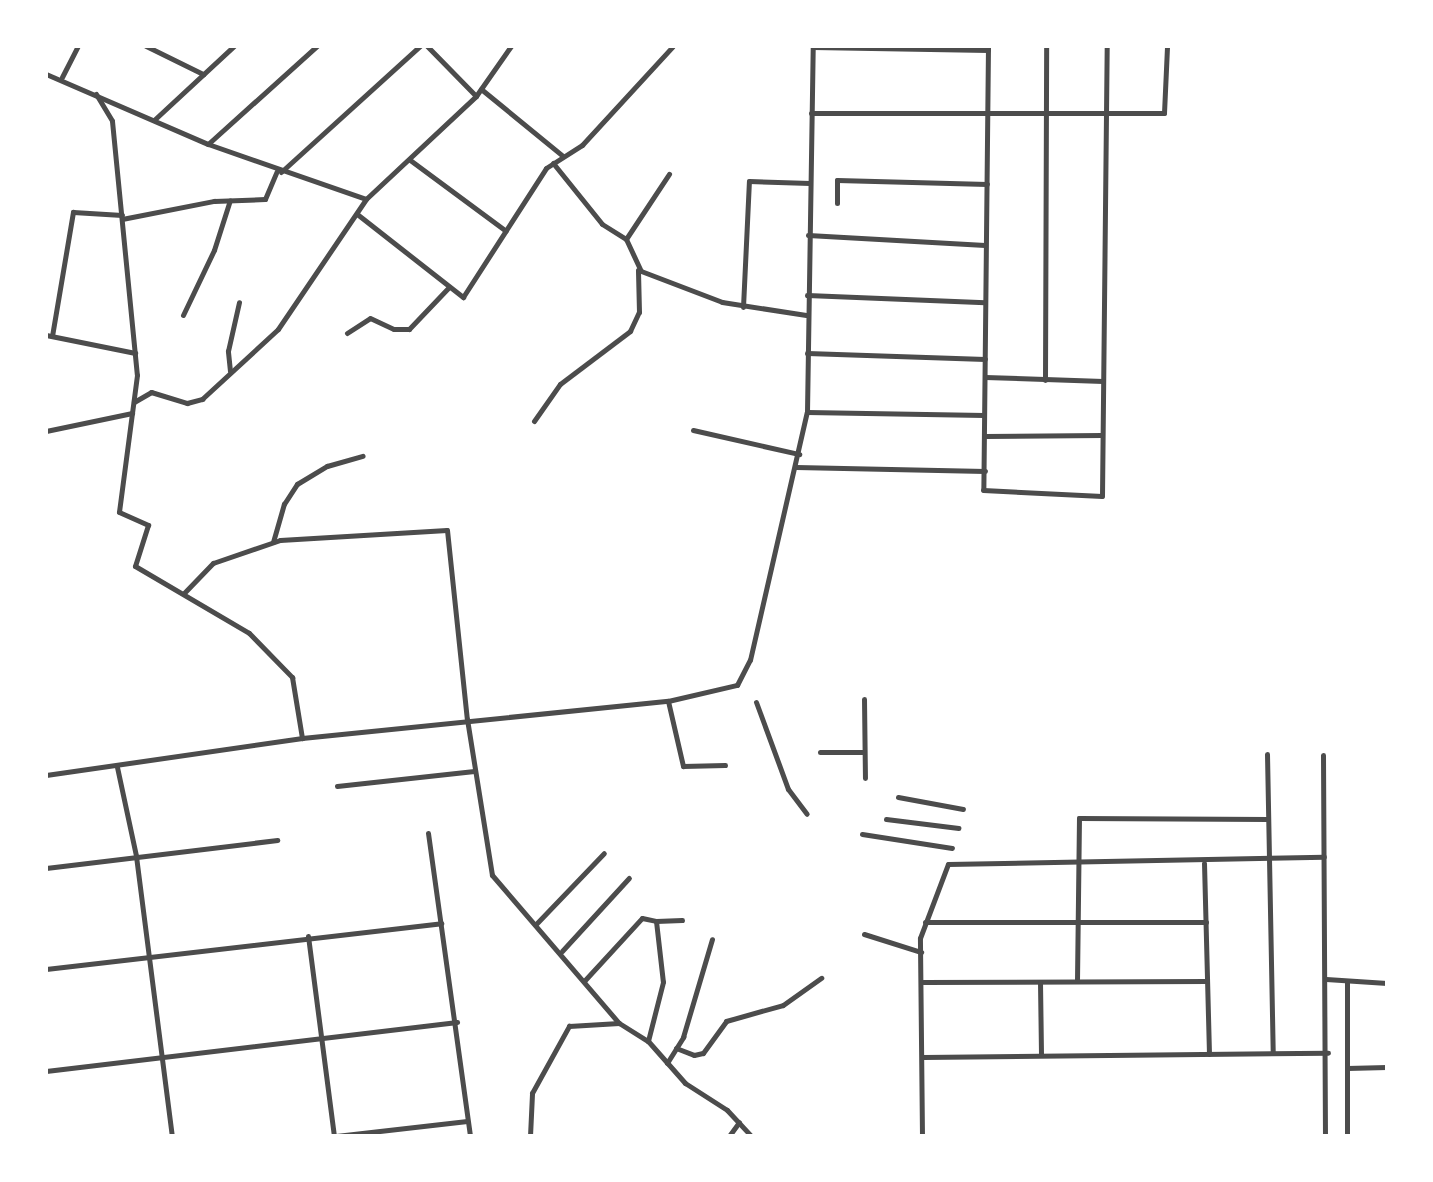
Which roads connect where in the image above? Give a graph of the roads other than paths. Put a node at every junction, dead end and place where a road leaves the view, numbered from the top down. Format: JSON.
{"nodes":[{"id":1,"x":78,"y":46,"type":"edge"},
{"id":2,"x":146,"y":46,"type":"edge"},
{"id":3,"x":234,"y":46,"type":"edge"},
{"id":4,"x":317,"y":46,"type":"edge"},
{"id":5,"x":420,"y":46,"type":"edge"},
{"id":6,"x":427,"y":46,"type":"edge"},
{"id":7,"x":511,"y":46,"type":"edge"},
{"id":8,"x":673,"y":46,"type":"edge"},
{"id":9,"x":813,"y":46,"type":"edge"},
{"id":10,"x":1046,"y":46,"type":"edge"},
{"id":11,"x":1107,"y":46,"type":"edge"},
{"id":12,"x":1167,"y":46,"type":"edge"},
{"id":13,"x":988,"y":48,"type":"edge"},
{"id":14,"x":46,"y":74,"type":"edge"},
{"id":15,"x":203,"y":74,"type":"junction"},
{"id":16,"x":62,"y":77,"type":"junction"},
{"id":17,"x":481,"y":89,"type":"junction"},
{"id":18,"x":96,"y":94,"type":"junction"},
{"id":19,"x":476,"y":96,"type":"junction"},
{"id":20,"x":1106,"y":112,"type":"junction"},
{"id":21,"x":811,"y":113,"type":"junction"},
{"id":22,"x":1046,"y":113,"type":"junction"},
{"id":23,"x":989,"y":114,"type":"junction"},
{"id":24,"x":154,"y":120,"type":"junction"},
{"id":25,"x":208,"y":144,"type":"junction"},
{"id":26,"x":563,"y":156,"type":"junction"},
{"id":27,"x":410,"y":160,"type":"junction"},
{"id":28,"x":553,"y":163,"type":"junction"},
{"id":29,"x":279,"y":171,"type":"junction"},
{"id":30,"x":669,"y":174,"type":"dead end"},
{"id":31,"x":810,"y":183,"type":"junction"},
{"id":32,"x":987,"y":184,"type":"junction"},
{"id":33,"x":366,"y":199,"type":"junction"},
{"id":34,"x":230,"y":200,"type":"junction"},
{"id":35,"x":837,"y":203,"type":"dead end"},
{"id":36,"x":357,"y":214,"type":"junction"},
{"id":37,"x":122,"y":217,"type":"junction"},
{"id":38,"x":506,"y":231,"type":"junction"},
{"id":39,"x":808,"y":235,"type":"junction"},
{"id":40,"x":626,"y":239,"type":"junction"},
{"id":41,"x":985,"y":245,"type":"junction"},
{"id":42,"x":638,"y":269,"type":"junction"},
{"id":43,"x":448,"y":288,"type":"junction"},
{"id":44,"x":807,"y":295,"type":"junction"},
{"id":45,"x":239,"y":302,"type":"dead end"},
{"id":46,"x":985,"y":302,"type":"junction"},
{"id":47,"x":743,"y":307,"type":"junction"},
{"id":48,"x":183,"y":315,"type":"dead end"},
{"id":49,"x":806,"y":315,"type":"junction"},
{"id":50,"x":347,"y":333,"type":"dead end"},
{"id":51,"x":49,"y":335,"type":"edge"},
{"id":52,"x":135,"y":353,"type":"junction"},
{"id":53,"x":807,"y":353,"type":"junction"},
{"id":54,"x":985,"y":359,"type":"junction"},
{"id":55,"x":230,"y":372,"type":"junction"},
{"id":56,"x":985,"y":377,"type":"junction"},
{"id":57,"x":1045,"y":380,"type":"junction"},
{"id":58,"x":1103,"y":381,"type":"junction"},
{"id":59,"x":134,"y":403,"type":"junction"},
{"id":60,"x":807,"y":412,"type":"junction"},
{"id":61,"x":132,"y":413,"type":"junction"},
{"id":62,"x":984,"y":415,"type":"junction"},
{"id":63,"x":534,"y":421,"type":"dead end"},
{"id":64,"x":693,"y":430,"type":"dead end"},
{"id":65,"x":46,"y":431,"type":"edge"},
{"id":66,"x":1102,"y":435,"type":"junction"},
{"id":67,"x":985,"y":436,"type":"junction"},
{"id":68,"x":799,"y":454,"type":"junction"},
{"id":69,"x":363,"y":456,"type":"dead end"},
{"id":70,"x":796,"y":467,"type":"junction"},
{"id":71,"x":985,"y":471,"type":"junction"},
{"id":72,"x":273,"y":542,"type":"junction"},
{"id":73,"x":184,"y":593,"type":"junction"},
{"id":74,"x":864,"y":699,"type":"dead end"},
{"id":75,"x":668,"y":701,"type":"junction"},
{"id":76,"x":756,"y":702,"type":"dead end"},
{"id":77,"x":467,"y":719,"type":"junction"},
{"id":78,"x":302,"y":738,"type":"junction"},
{"id":79,"x":820,"y":752,"type":"dead end"},
{"id":80,"x":864,"y":752,"type":"junction"},
{"id":81,"x":1267,"y":754,"type":"dead end"},
{"id":82,"x":1323,"y":755,"type":"dead end"},
{"id":83,"x":725,"y":765,"type":"dead end"},
{"id":84,"x":117,"y":767,"type":"junction"},
{"id":85,"x":474,"y":771,"type":"junction"},
{"id":86,"x":46,"y":775,"type":"edge"},
{"id":87,"x":865,"y":778,"type":"dead end"},
{"id":88,"x":337,"y":786,"type":"dead end"},
{"id":89,"x":898,"y":797,"type":"dead end"},
{"id":90,"x":963,"y":809,"type":"dead end"},
{"id":91,"x":807,"y":814,"type":"dead end"},
{"id":92,"x":886,"y":819,"type":"dead end"},
{"id":93,"x":1268,"y":819,"type":"junction"},
{"id":94,"x":958,"y":828,"type":"dead end"},
{"id":95,"x":428,"y":833,"type":"dead end"},
{"id":96,"x":862,"y":834,"type":"dead end"},
{"id":97,"x":277,"y":840,"type":"dead end"},
{"id":98,"x":952,"y":848,"type":"dead end"},
{"id":99,"x":604,"y":853,"type":"dead end"},
{"id":100,"x":136,"y":856,"type":"junction"},
{"id":101,"x":1324,"y":857,"type":"junction"},
{"id":102,"x":1269,"y":860,"type":"junction"},
{"id":103,"x":1075,"y":861,"type":"junction"},
{"id":104,"x":1204,"y":863,"type":"junction"},
{"id":105,"x":46,"y":868,"type":"edge"},
{"id":106,"x":629,"y":878,"type":"dead end"},
{"id":107,"x":682,"y":920,"type":"dead end"},
{"id":108,"x":656,"y":921,"type":"junction"},
{"id":109,"x":925,"y":922,"type":"junction"},
{"id":110,"x":1076,"y":922,"type":"junction"},
{"id":111,"x":1206,"y":922,"type":"junction"},
{"id":112,"x":441,"y":923,"type":"junction"},
{"id":113,"x":536,"y":924,"type":"junction"},
{"id":114,"x":864,"y":934,"type":"dead end"},
{"id":115,"x":308,"y":936,"type":"junction"},
{"id":116,"x":712,"y":939,"type":"dead end"},
{"id":117,"x":562,"y":952,"type":"junction"},
{"id":118,"x":921,"y":952,"type":"junction"},
{"id":119,"x":149,"y":954,"type":"junction"},
{"id":120,"x":46,"y":969,"type":"edge"},
{"id":121,"x":821,"y":978,"type":"dead end"},
{"id":122,"x":1326,"y":979,"type":"junction"},
{"id":123,"x":585,"y":980,"type":"junction"},
{"id":124,"x":1077,"y":981,"type":"junction"},
{"id":125,"x":1207,"y":981,"type":"junction"},
{"id":126,"x":923,"y":982,"type":"junction"},
{"id":127,"x":1040,"y":982,"type":"junction"},
{"id":128,"x":1347,"y":983,"type":"junction"},
{"id":129,"x":1387,"y":983,"type":"edge"},
{"id":130,"x":457,"y":1022,"type":"junction"},
{"id":131,"x":619,"y":1023,"type":"junction"},
{"id":132,"x":321,"y":1035,"type":"junction"},
{"id":133,"x":648,"y":1041,"type":"junction"},
{"id":134,"x":676,"y":1048,"type":"junction"},
{"id":135,"x":1273,"y":1053,"type":"junction"},
{"id":136,"x":1328,"y":1053,"type":"junction"},
{"id":137,"x":1209,"y":1054,"type":"junction"},
{"id":138,"x":160,"y":1055,"type":"junction"},
{"id":139,"x":1041,"y":1055,"type":"junction"},
{"id":140,"x":923,"y":1057,"type":"junction"},
{"id":141,"x":667,"y":1063,"type":"junction"},
{"id":142,"x":1387,"y":1067,"type":"edge"},
{"id":143,"x":1347,"y":1068,"type":"junction"},
{"id":144,"x":46,"y":1071,"type":"edge"},
{"id":145,"x":467,"y":1121,"type":"junction"},
{"id":146,"x":739,"y":1122,"type":"junction"},
{"id":147,"x":172,"y":1136,"type":"edge"},
{"id":148,"x":335,"y":1136,"type":"edge"},
{"id":149,"x":470,"y":1136,"type":"edge"},
{"id":150,"x":530,"y":1136,"type":"edge"},
{"id":151,"x":729,"y":1136,"type":"edge"},
{"id":152,"x":751,"y":1136,"type":"edge"},
{"id":153,"x":922,"y":1136,"type":"edge"},
{"id":154,"x":1325,"y":1136,"type":"edge"},
{"id":155,"x":1347,"y":1136,"type":"edge"}],
"edges":[{"from":1,"to":16,"type":"street"},
{"from":2,"to":15,"type":"street"},
{"from":3,"to":15,"type":"street"},
{"from":4,"to":25,"type":"street"},
{"from":5,"to":29,"type":"street"},
{"from":6,"to":19,"type":"street"},
{"from":7,"to":17,"type":"street"},
{"from":8,"to":26,"type":"street"},
{"from":9,"to":13,"type":"street"},
{"from":9,"to":21,"type":"street"},
{"from":10,"to":22,"type":"street"},
{"from":11,"to":20,"type":"street"},
{"from":12,"to":20,"type":"street"},
{"from":13,"to":23,"type":"street"},
{"from":14,"to":16,"type":"street"},
{"from":15,"to":24,"type":"street"},
{"from":16,"to":18,"type":"street"},
{"from":17,"to":19,"type":"street"},
{"from":17,"to":26,"type":"street"},
{"from":18,"to":24,"type":"street"},
{"from":18,"to":37,"type":"street"},
{"from":19,"to":27,"type":"street"},
{"from":20,"to":22,"type":"street"},
{"from":20,"to":58,"type":"street"},
{"from":21,"to":23,"type":"street"},
{"from":21,"to":31,"type":"street"},
{"from":22,"to":23,"type":"street"},
{"from":22,"to":57,"type":"street"},
{"from":23,"to":32,"type":"street"},
{"from":24,"to":25,"type":"street"},
{"from":25,"to":29,"type":"street"},
{"from":26,"to":28,"type":"street"},
{"from":27,"to":33,"type":"street"},
{"from":27,"to":38,"type":"street"},
{"from":28,"to":38,"type":"street"},
{"from":28,"to":40,"type":"street"},
{"from":29,"to":33,"type":"street"},
{"from":29,"to":34,"type":"street"},
{"from":30,"to":40,"type":"street"},
{"from":31,"to":39,"type":"street"},
{"from":31,"to":47,"type":"street"},
{"from":32,"to":35,"type":"street"},
{"from":32,"to":41,"type":"street"},
{"from":33,"to":36,"type":"street"},
{"from":34,"to":37,"type":"street"},
{"from":34,"to":48,"type":"street"},
{"from":36,"to":43,"type":"street"},
{"from":36,"to":55,"type":"street"},
{"from":37,"to":51,"type":"street"},
{"from":37,"to":52,"type":"street"},
{"from":38,"to":43,"type":"street"},
{"from":39,"to":41,"type":"street"},
{"from":39,"to":44,"type":"street"},
{"from":40,"to":42,"type":"street"},
{"from":41,"to":46,"type":"street"},
{"from":42,"to":47,"type":"street"},
{"from":42,"to":63,"type":"street"},
{"from":43,"to":50,"type":"street"},
{"from":44,"to":46,"type":"street"},
{"from":44,"to":49,"type":"street"},
{"from":45,"to":55,"type":"street"},
{"from":46,"to":54,"type":"street"},
{"from":47,"to":49,"type":"street"},
{"from":49,"to":53,"type":"street"},
{"from":51,"to":52,"type":"street"},
{"from":52,"to":59,"type":"street"},
{"from":53,"to":54,"type":"street"},
{"from":53,"to":60,"type":"street"},
{"from":54,"to":56,"type":"street"},
{"from":55,"to":59,"type":"street"},
{"from":56,"to":57,"type":"street"},
{"from":56,"to":62,"type":"street"},
{"from":57,"to":58,"type":"street"},
{"from":58,"to":66,"type":"street"},
{"from":59,"to":61,"type":"street"},
{"from":60,"to":62,"type":"street"},
{"from":60,"to":68,"type":"street"},
{"from":61,"to":65,"type":"street"},
{"from":61,"to":73,"type":"street"},
{"from":62,"to":67,"type":"street"},
{"from":64,"to":68,"type":"street"},
{"from":66,"to":67,"type":"street"},
{"from":66,"to":71,"type":"street"},
{"from":67,"to":71,"type":"street"},
{"from":68,"to":70,"type":"street"},
{"from":69,"to":72,"type":"street"},
{"from":70,"to":71,"type":"street"},
{"from":70,"to":75,"type":"street"},
{"from":72,"to":73,"type":"street"},
{"from":72,"to":77,"type":"street"},
{"from":73,"to":78,"type":"street"},
{"from":74,"to":80,"type":"street"},
{"from":75,"to":77,"type":"street"},
{"from":75,"to":83,"type":"street"},
{"from":76,"to":91,"type":"street"},
{"from":77,"to":78,"type":"street"},
{"from":77,"to":85,"type":"street"},
{"from":78,"to":84,"type":"street"},
{"from":79,"to":80,"type":"street"},
{"from":80,"to":87,"type":"street"},
{"from":81,"to":93,"type":"street"},
{"from":82,"to":101,"type":"street"},
{"from":84,"to":86,"type":"street"},
{"from":84,"to":100,"type":"street"},
{"from":85,"to":88,"type":"street"},
{"from":85,"to":113,"type":"street"},
{"from":89,"to":90,"type":"street"},
{"from":92,"to":94,"type":"street"},
{"from":93,"to":102,"type":"street"},
{"from":93,"to":103,"type":"street"},
{"from":95,"to":112,"type":"street"},
{"from":96,"to":98,"type":"street"},
{"from":97,"to":100,"type":"street"},
{"from":99,"to":113,"type":"street"},
{"from":100,"to":105,"type":"street"},
{"from":100,"to":119,"type":"street"},
{"from":101,"to":102,"type":"street"},
{"from":101,"to":122,"type":"street"},
{"from":102,"to":104,"type":"street"},
{"from":102,"to":135,"type":"street"},
{"from":103,"to":104,"type":"street"},
{"from":103,"to":109,"type":"street"},
{"from":103,"to":110,"type":"street"},
{"from":104,"to":111,"type":"street"},
{"from":106,"to":117,"type":"street"},
{"from":107,"to":108,"type":"street"},
{"from":108,"to":123,"type":"street"},
{"from":108,"to":133,"type":"street"},
{"from":109,"to":110,"type":"street"},
{"from":109,"to":118,"type":"street"},
{"from":110,"to":111,"type":"street"},
{"from":110,"to":124,"type":"street"},
{"from":111,"to":125,"type":"street"},
{"from":112,"to":115,"type":"street"},
{"from":112,"to":130,"type":"street"},
{"from":113,"to":117,"type":"street"},
{"from":114,"to":118,"type":"street"},
{"from":115,"to":119,"type":"street"},
{"from":115,"to":132,"type":"street"},
{"from":116,"to":134,"type":"street"},
{"from":117,"to":123,"type":"street"},
{"from":118,"to":126,"type":"street"},
{"from":119,"to":120,"type":"street"},
{"from":119,"to":138,"type":"street"},
{"from":121,"to":134,"type":"street"},
{"from":122,"to":128,"type":"street"},
{"from":122,"to":136,"type":"street"},
{"from":123,"to":131,"type":"street"},
{"from":124,"to":125,"type":"street"},
{"from":124,"to":127,"type":"street"},
{"from":125,"to":137,"type":"street"},
{"from":126,"to":127,"type":"street"},
{"from":126,"to":140,"type":"street"},
{"from":127,"to":139,"type":"street"},
{"from":128,"to":129,"type":"street"},
{"from":128,"to":143,"type":"street"},
{"from":130,"to":132,"type":"street"},
{"from":130,"to":145,"type":"street"},
{"from":131,"to":133,"type":"street"},
{"from":131,"to":150,"type":"street"},
{"from":132,"to":138,"type":"street"},
{"from":132,"to":148,"type":"street"},
{"from":133,"to":141,"type":"street"},
{"from":134,"to":141,"type":"street"},
{"from":135,"to":136,"type":"street"},
{"from":135,"to":137,"type":"street"},
{"from":136,"to":154,"type":"street"},
{"from":137,"to":139,"type":"street"},
{"from":138,"to":144,"type":"street"},
{"from":138,"to":147,"type":"street"},
{"from":139,"to":140,"type":"street"},
{"from":140,"to":153,"type":"street"},
{"from":141,"to":146,"type":"street"},
{"from":142,"to":143,"type":"street"},
{"from":143,"to":155,"type":"street"},
{"from":145,"to":148,"type":"street"},
{"from":145,"to":149,"type":"street"},
{"from":146,"to":151,"type":"street"},
{"from":146,"to":152,"type":"street"}]}
